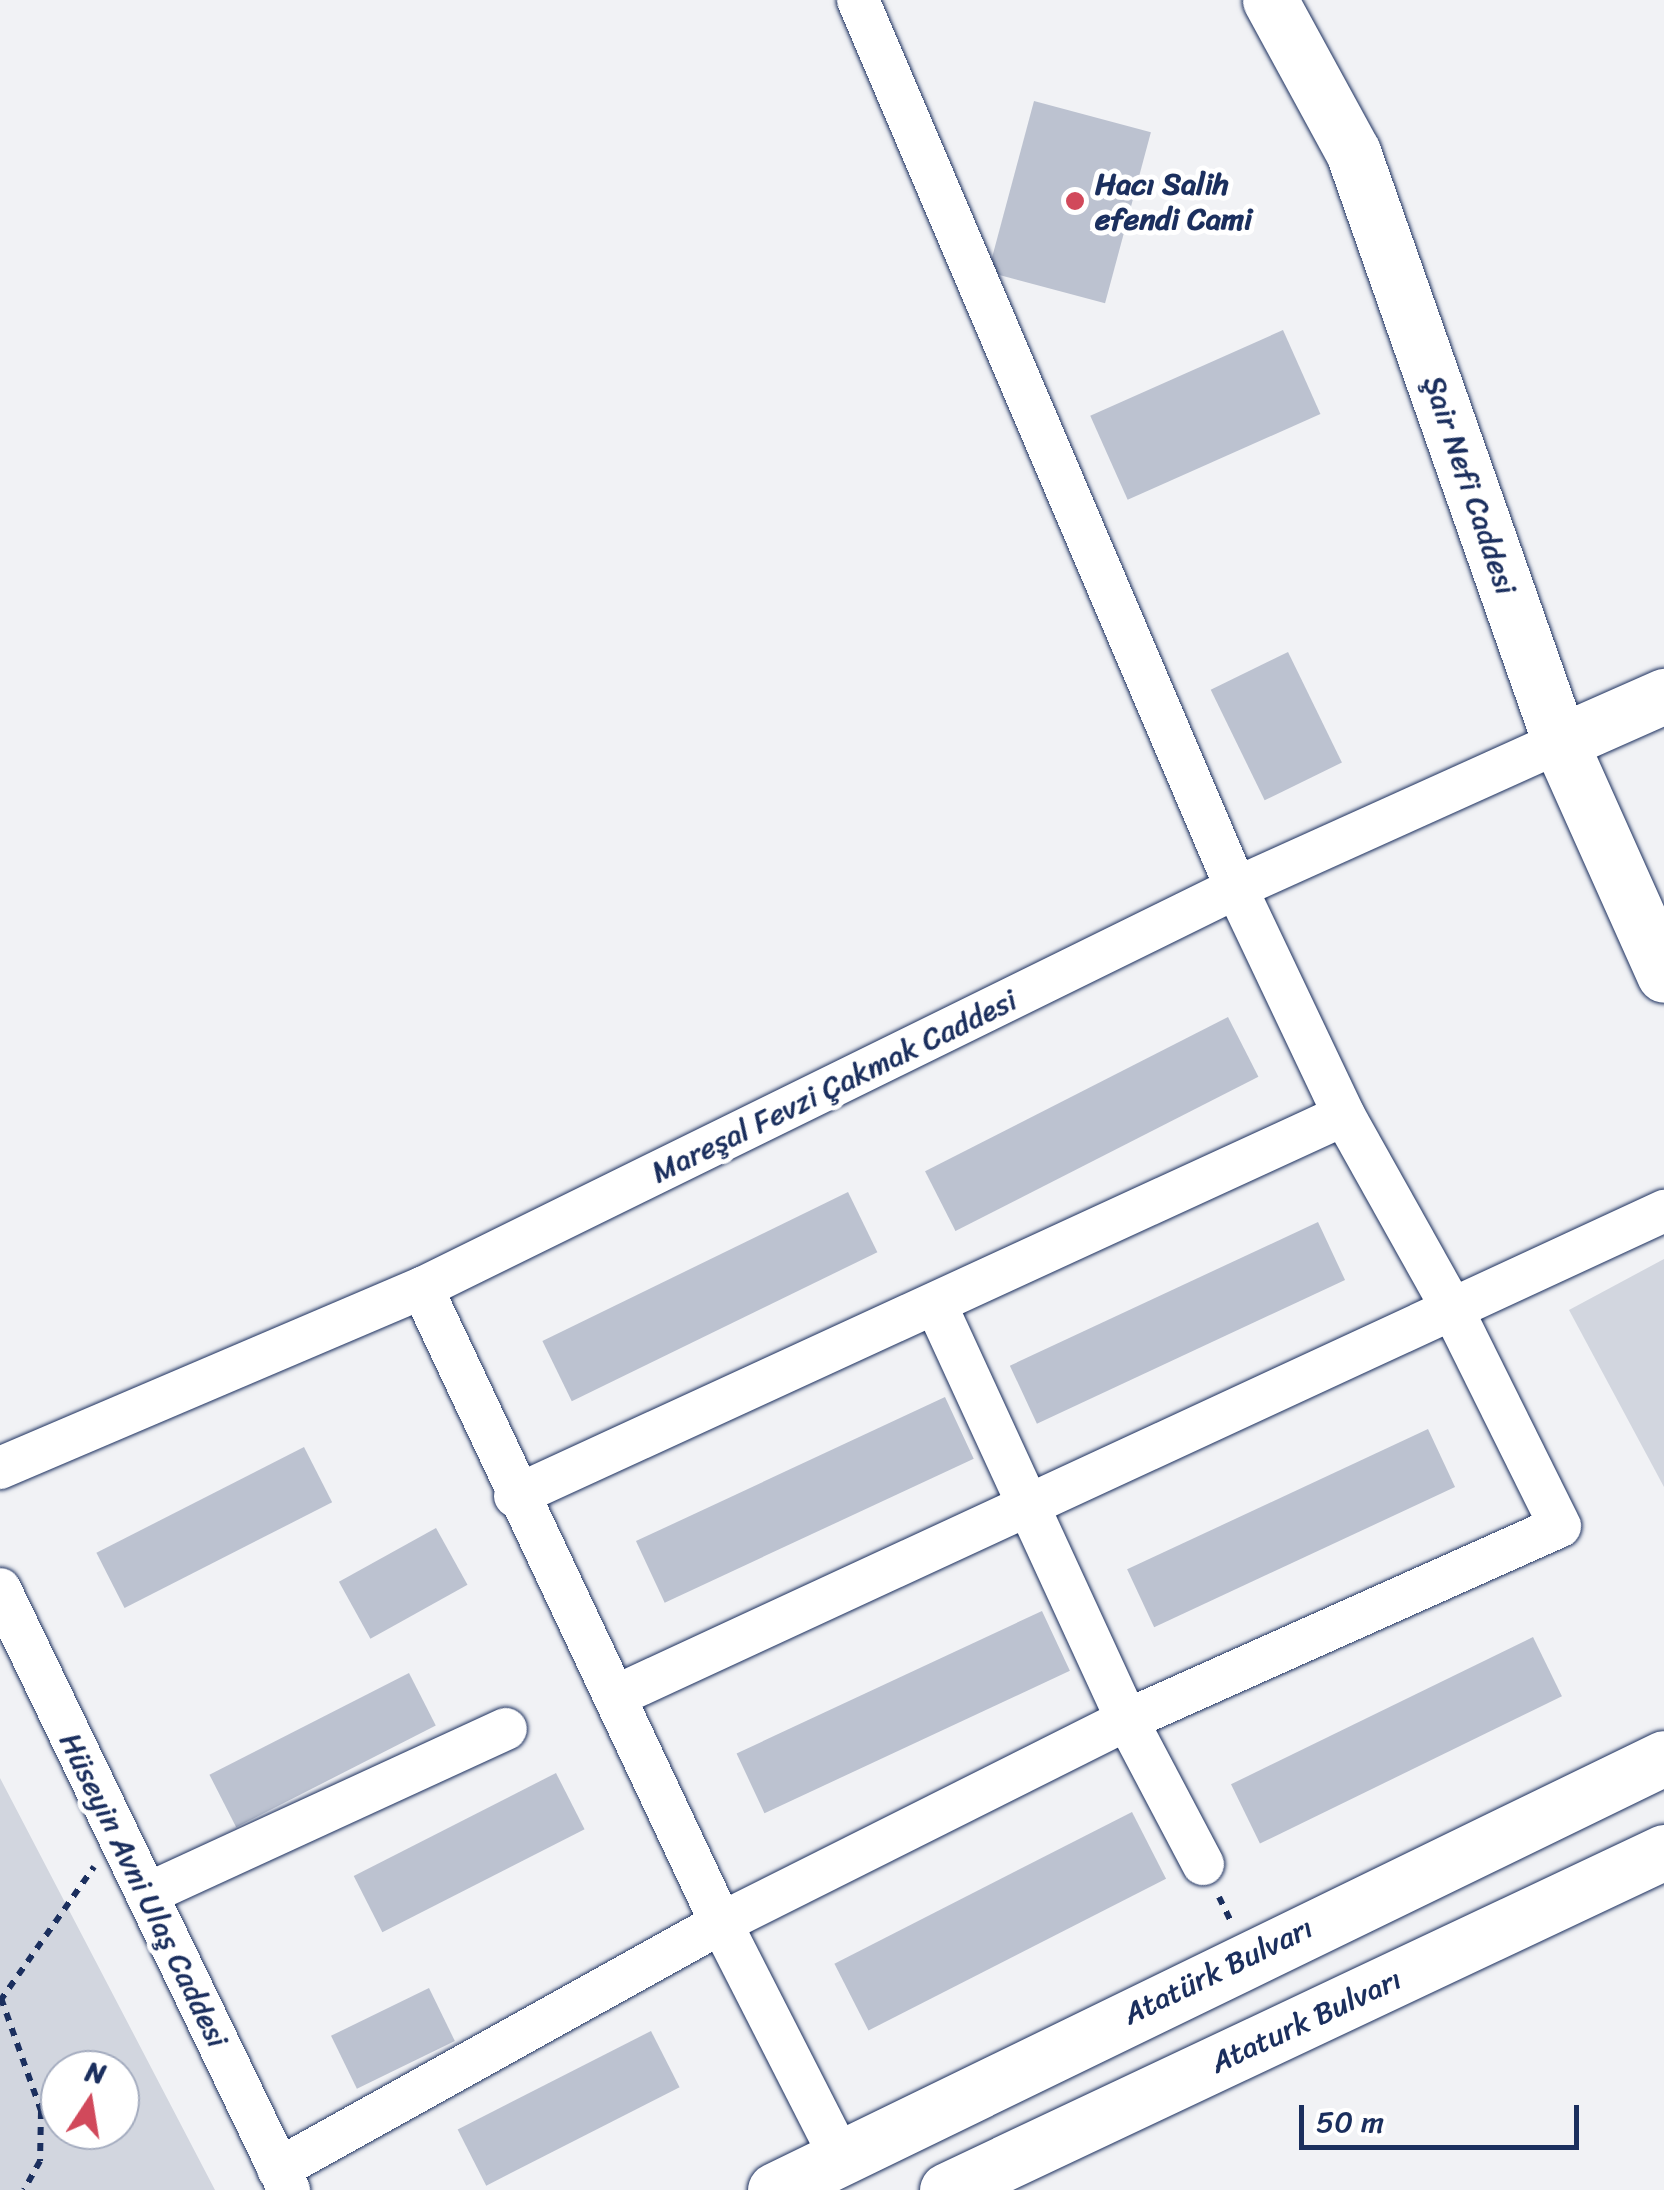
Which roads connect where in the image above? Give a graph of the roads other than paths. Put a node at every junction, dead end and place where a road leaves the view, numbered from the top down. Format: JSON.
{"nodes":[{"id":1,"x":858,"y":0,"type":"edge"},
{"id":2,"x":1270,"y":0,"type":"edge"},
{"id":3,"x":1664,"y":696,"type":"edge"},
{"id":4,"x":1560,"y":742,"type":"junction"},
{"id":5,"x":1236,"y":888,"type":"junction"},
{"id":6,"x":1664,"y":975,"type":"edge"},
{"id":7,"x":1344,"y":1115,"type":"junction"},
{"id":8,"x":1664,"y":1211,"type":"edge"},
{"id":9,"x":422,"y":1288,"type":"junction"},
{"id":10,"x":936,"y":1305,"type":"junction"},
{"id":11,"x":1454,"y":1312,"type":"junction"},
{"id":12,"x":0,"y":1468,"type":"edge"},
{"id":13,"x":516,"y":1496,"type":"junction"},
{"id":14,"x":1032,"y":1502,"type":"junction"},
{"id":15,"x":0,"y":1589,"type":"edge"},
{"id":16,"x":618,"y":1695,"type":"junction"},
{"id":17,"x":1127,"y":1720,"type":"junction"},
{"id":18,"x":506,"y":1729,"type":"dead end"},
{"id":19,"x":1664,"y":1758,"type":"edge"},
{"id":20,"x":1664,"y":1852,"type":"edge"},
{"id":21,"x":1203,"y":1864,"type":"road end"},
{"id":22,"x":147,"y":1894,"type":"junction"},
{"id":23,"x":721,"y":1923,"type":"junction"},
{"id":24,"x":841,"y":2159,"type":"junction"},
{"id":25,"x":284,"y":2179,"type":"edge"},
{"id":26,"x":776,"y":2190,"type":"edge"},
{"id":27,"x":948,"y":2190,"type":"edge"}],
"edges":[{"from":1,"to":5,"type":"street"},
{"from":2,"to":4,"type":"main road","name":"Şair Nefi Caddesi"},
{"from":3,"to":4,"type":"main road","name":"Mareşal Fevzi Çakmak Caddesi"},
{"from":4,"to":5,"type":"street","name":"Mareşal Fevzi Çakmak Caddesi"},
{"from":4,"to":6,"type":"main road","name":"Şair Nefi Caddesi"},
{"from":5,"to":7,"type":"street"},
{"from":5,"to":9,"type":"street","name":"Mareşal Fevzi Çakmak Caddesi"},
{"from":7,"to":10,"type":"street"},
{"from":7,"to":11,"type":"street"},
{"from":8,"to":11,"type":"street"},
{"from":9,"to":12,"type":"street","name":"Mareşal Fevzi Çakmak Caddesi"},
{"from":9,"to":13,"type":"street"},
{"from":10,"to":13,"type":"street"},
{"from":10,"to":14,"type":"street"},
{"from":11,"to":14,"type":"street"},
{"from":11,"to":17,"type":"street"},
{"from":13,"to":16,"type":"street"},
{"from":14,"to":16,"type":"street"},
{"from":14,"to":17,"type":"street"},
{"from":15,"to":22,"type":"street","name":"Hüseyin Avni Ulaş Caddesi"},
{"from":16,"to":23,"type":"street"},
{"from":17,"to":21,"type":"street"},
{"from":17,"to":23,"type":"street"},
{"from":18,"to":22,"type":"street"},
{"from":19,"to":24,"type":"main road","name":"Atatürk Bulvarı"},
{"from":20,"to":27,"type":"main road","name":"Ataturk Bulvarı"},
{"from":22,"to":25,"type":"street","name":"Hüseyin Avni Ulaş Caddesi"},
{"from":23,"to":24,"type":"street"},
{"from":23,"to":25,"type":"street"},
{"from":24,"to":26,"type":"main road","name":"Atatürk Bulvarı"}]}
